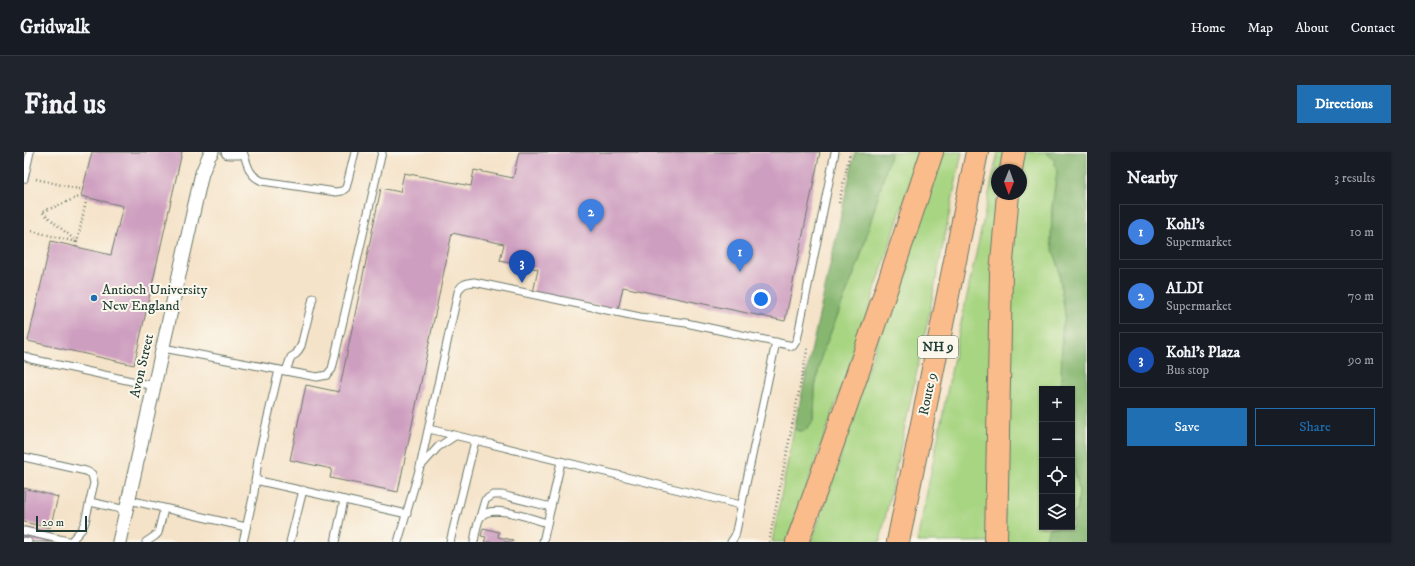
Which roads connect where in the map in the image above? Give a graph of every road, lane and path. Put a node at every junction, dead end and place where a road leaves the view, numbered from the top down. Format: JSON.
{"nodes":[{"id":1,"x":30,"y":152,"type":"edge"},
{"id":2,"x":212,"y":152,"type":"edge"},
{"id":3,"x":228,"y":152,"type":"edge"},
{"id":4,"x":239,"y":152,"type":"edge"},
{"id":5,"x":243,"y":152,"type":"edge"},
{"id":6,"x":355,"y":152,"type":"edge"},
{"id":7,"x":382,"y":152,"type":"edge"},
{"id":8,"x":835,"y":152,"type":"edge"},
{"id":9,"x":932,"y":152,"type":"edge"},
{"id":10,"x":977,"y":152,"type":"edge"},
{"id":11,"x":1014,"y":152,"type":"edge"},
{"id":12,"x":1012,"y":164,"type":"edge"},
{"id":13,"x":24,"y":179,"type":"edge"},
{"id":14,"x":36,"y":179,"type":"dead end"},
{"id":15,"x":83,"y":190,"type":"dead end"},
{"id":16,"x":81,"y":196,"type":"dead end"},
{"id":17,"x":87,"y":198,"type":"dead end"},
{"id":18,"x":1007,"y":200,"type":"edge"},
{"id":19,"x":32,"y":231,"type":"dead end"},
{"id":20,"x":77,"y":242,"type":"junction"},
{"id":21,"x":76,"y":247,"type":"dead end"},
{"id":22,"x":313,"y":298,"type":"dead end"},
{"id":23,"x":776,"y":342,"type":"junction"},
{"id":24,"x":163,"y":348,"type":"junction"},
{"id":25,"x":24,"y":356,"type":"edge"},
{"id":26,"x":282,"y":371,"type":"junction"},
{"id":27,"x":154,"y":386,"type":"junction"},
{"id":28,"x":429,"y":430,"type":"junction"},
{"id":29,"x":455,"y":436,"type":"junction"},
{"id":30,"x":475,"y":441,"type":"junction"},
{"id":31,"x":24,"y":457,"type":"edge"},
{"id":32,"x":561,"y":462,"type":"junction"},
{"id":33,"x":420,"y":467,"type":"junction"},
{"id":34,"x":255,"y":480,"type":"junction"},
{"id":35,"x":303,"y":490,"type":"junction"},
{"id":36,"x":344,"y":500,"type":"junction"},
{"id":37,"x":90,"y":502,"type":"junction"},
{"id":38,"x":128,"y":505,"type":"junction"},
{"id":39,"x":741,"y":505,"type":"junction"},
{"id":40,"x":551,"y":507,"type":"junction"},
{"id":41,"x":164,"y":509,"type":"junction"},
{"id":42,"x":407,"y":514,"type":"junction"},
{"id":43,"x":480,"y":518,"type":"junction"},
{"id":44,"x":547,"y":523,"type":"junction"},
{"id":45,"x":246,"y":528,"type":"junction"},
{"id":46,"x":24,"y":530,"type":"edge"},
{"id":47,"x":24,"y":541,"type":"edge"},
{"id":48,"x":28,"y":542,"type":"edge"},
{"id":49,"x":72,"y":542,"type":"edge"},
{"id":50,"x":119,"y":542,"type":"edge"},
{"id":51,"x":146,"y":542,"type":"edge"},
{"id":52,"x":243,"y":542,"type":"edge"},
{"id":53,"x":290,"y":542,"type":"edge"},
{"id":54,"x":335,"y":542,"type":"edge"},
{"id":55,"x":398,"y":542,"type":"edge"},
{"id":56,"x":450,"y":542,"type":"edge"},
{"id":57,"x":474,"y":542,"type":"edge"},
{"id":58,"x":542,"y":542,"type":"edge"},
{"id":59,"x":731,"y":542,"type":"edge"},
{"id":60,"x":797,"y":542,"type":"edge"},
{"id":61,"x":898,"y":542,"type":"edge"},
{"id":62,"x":996,"y":542,"type":"edge"}],
"edges":[{"from":1,"to":13,"type":"lane"},
{"from":2,"to":24,"type":"street","name":"Avon Street"},
{"from":3,"to":4,"type":"street"},
{"from":5,"to":6,"type":"lane"},
{"from":7,"to":26,"type":"lane"},
{"from":8,"to":23,"type":"lane"},
{"from":9,"to":60,"type":"highway"},
{"from":10,"to":61,"type":"highway","name":"Route 9","number":"NH 9"},
{"from":11,"to":12,"type":"highway"},
{"from":14,"to":15,"type":"path"},
{"from":16,"to":20,"type":"path"},
{"from":17,"to":20,"type":"path"},
{"from":18,"to":62,"type":"highway"},
{"from":19,"to":20,"type":"path"},
{"from":20,"to":21,"type":"path"},
{"from":22,"to":26,"type":"lane"},
{"from":23,"to":28,"type":"lane"},
{"from":23,"to":39,"type":"lane"},
{"from":24,"to":26,"type":"lane"},
{"from":24,"to":27,"type":"street","name":"Avon Street"},
{"from":25,"to":27,"type":"lane"},
{"from":26,"to":34,"type":"lane"},
{"from":27,"to":38,"type":"street","name":"Avon Street"},
{"from":28,"to":29,"type":"lane"},
{"from":28,"to":33,"type":"lane"},
{"from":29,"to":30,"type":"lane"},
{"from":29,"to":33,"type":"lane"},
{"from":30,"to":32,"type":"lane"},
{"from":30,"to":56,"type":"lane"},
{"from":31,"to":37,"type":"lane"},
{"from":32,"to":39,"type":"lane"},
{"from":32,"to":40,"type":"lane"},
{"from":33,"to":42,"type":"lane"},
{"from":34,"to":35,"type":"lane"},
{"from":34,"to":45,"type":"lane"},
{"from":35,"to":36,"type":"lane"},
{"from":35,"to":53,"type":"lane"},
{"from":36,"to":42,"type":"lane"},
{"from":36,"to":54,"type":"lane"},
{"from":37,"to":38,"type":"lane"},
{"from":37,"to":49,"type":"lane"},
{"from":38,"to":41,"type":"lane"},
{"from":38,"to":50,"type":"street","name":"Avon Street"},
{"from":39,"to":59,"type":"lane"},
{"from":40,"to":43,"type":"lane"},
{"from":40,"to":44,"type":"lane"},
{"from":41,"to":45,"type":"lane"},
{"from":41,"to":51,"type":"lane"},
{"from":42,"to":55,"type":"lane"},
{"from":43,"to":44,"type":"lane"},
{"from":43,"to":57,"type":"lane"},
{"from":44,"to":58,"type":"lane"},
{"from":45,"to":52,"type":"lane"},
{"from":46,"to":49,"type":"lane"},
{"from":47,"to":48,"type":"lane"}]}
